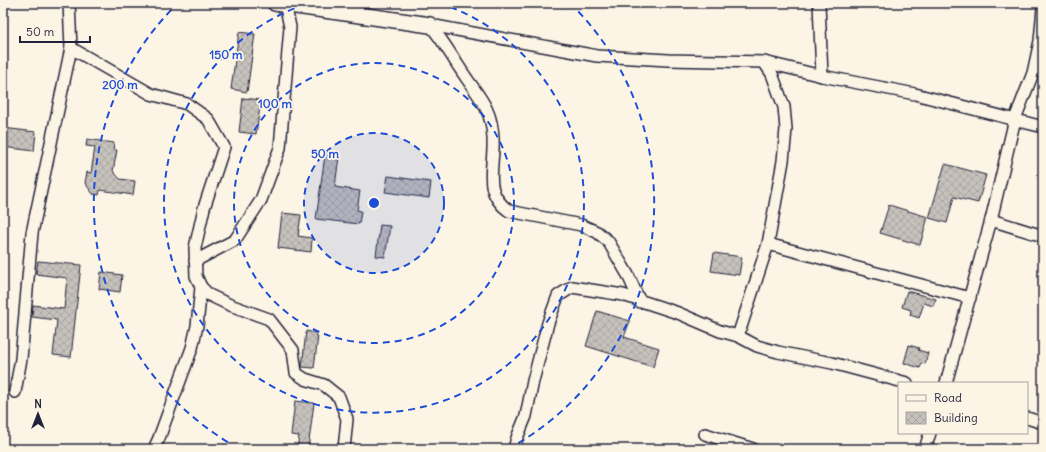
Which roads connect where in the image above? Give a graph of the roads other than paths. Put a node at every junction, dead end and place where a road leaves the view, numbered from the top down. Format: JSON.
{"nodes":[{"id":1,"x":69,"y":3,"type":"edge"},
{"id":2,"x":819,"y":3,"type":"edge"},
{"id":3,"x":280,"y":4,"type":"edge"},
{"id":4,"x":1043,"y":8,"type":"edge"},
{"id":5,"x":430,"y":25,"type":"junction"},
{"id":6,"x":71,"y":48,"type":"junction"},
{"id":7,"x":764,"y":62,"type":"junction"},
{"id":8,"x":822,"y":76,"type":"junction"},
{"id":9,"x":1014,"y":119,"type":"junction"},
{"id":10,"x":1043,"y":127,"type":"edge"},
{"id":11,"x":991,"y":220,"type":"junction"},
{"id":12,"x":1043,"y":236,"type":"edge"},
{"id":13,"x":768,"y":244,"type":"junction"},
{"id":14,"x":196,"y":261,"type":"junction"},
{"id":15,"x":201,"y":287,"type":"junction"},
{"id":16,"x":970,"y":298,"type":"junction"},
{"id":17,"x":640,"y":302,"type":"junction"},
{"id":18,"x":738,"y":336,"type":"junction"},
{"id":19,"x":903,"y":382,"type":"edge"},
{"id":20,"x":946,"y":382,"type":"edge"},
{"id":21,"x":15,"y":392,"type":"dead end"},
{"id":22,"x":1028,"y":418,"type":"edge"},
{"id":23,"x":1043,"y":423,"type":"edge"},
{"id":24,"x":705,"y":434,"type":"dead end"},
{"id":25,"x":930,"y":434,"type":"edge"},
{"id":26,"x":154,"y":449,"type":"edge"},
{"id":27,"x":344,"y":449,"type":"edge"},
{"id":28,"x":514,"y":449,"type":"edge"},
{"id":29,"x":753,"y":449,"type":"edge"},
{"id":30,"x":925,"y":449,"type":"edge"}],
"edges":[{"from":1,"to":6,"type":"street"},
{"from":2,"to":8,"type":"street"},
{"from":3,"to":5,"type":"street"},
{"from":3,"to":14,"type":"street"},
{"from":4,"to":9,"type":"street"},
{"from":5,"to":7,"type":"street"},
{"from":5,"to":17,"type":"street"},
{"from":6,"to":14,"type":"street"},
{"from":6,"to":21,"type":"street"},
{"from":7,"to":8,"type":"street"},
{"from":7,"to":13,"type":"street"},
{"from":8,"to":9,"type":"street"},
{"from":9,"to":10,"type":"street"},
{"from":9,"to":11,"type":"street"},
{"from":11,"to":12,"type":"street"},
{"from":11,"to":16,"type":"street"},
{"from":13,"to":16,"type":"street"},
{"from":13,"to":18,"type":"street"},
{"from":14,"to":15,"type":"street"},
{"from":15,"to":26,"type":"street"},
{"from":15,"to":27,"type":"street"},
{"from":16,"to":20,"type":"street"},
{"from":17,"to":18,"type":"street"},
{"from":17,"to":28,"type":"street"},
{"from":18,"to":19,"type":"street"},
{"from":22,"to":23,"type":"street"},
{"from":24,"to":29,"type":"street"},
{"from":25,"to":30,"type":"street"}]}
